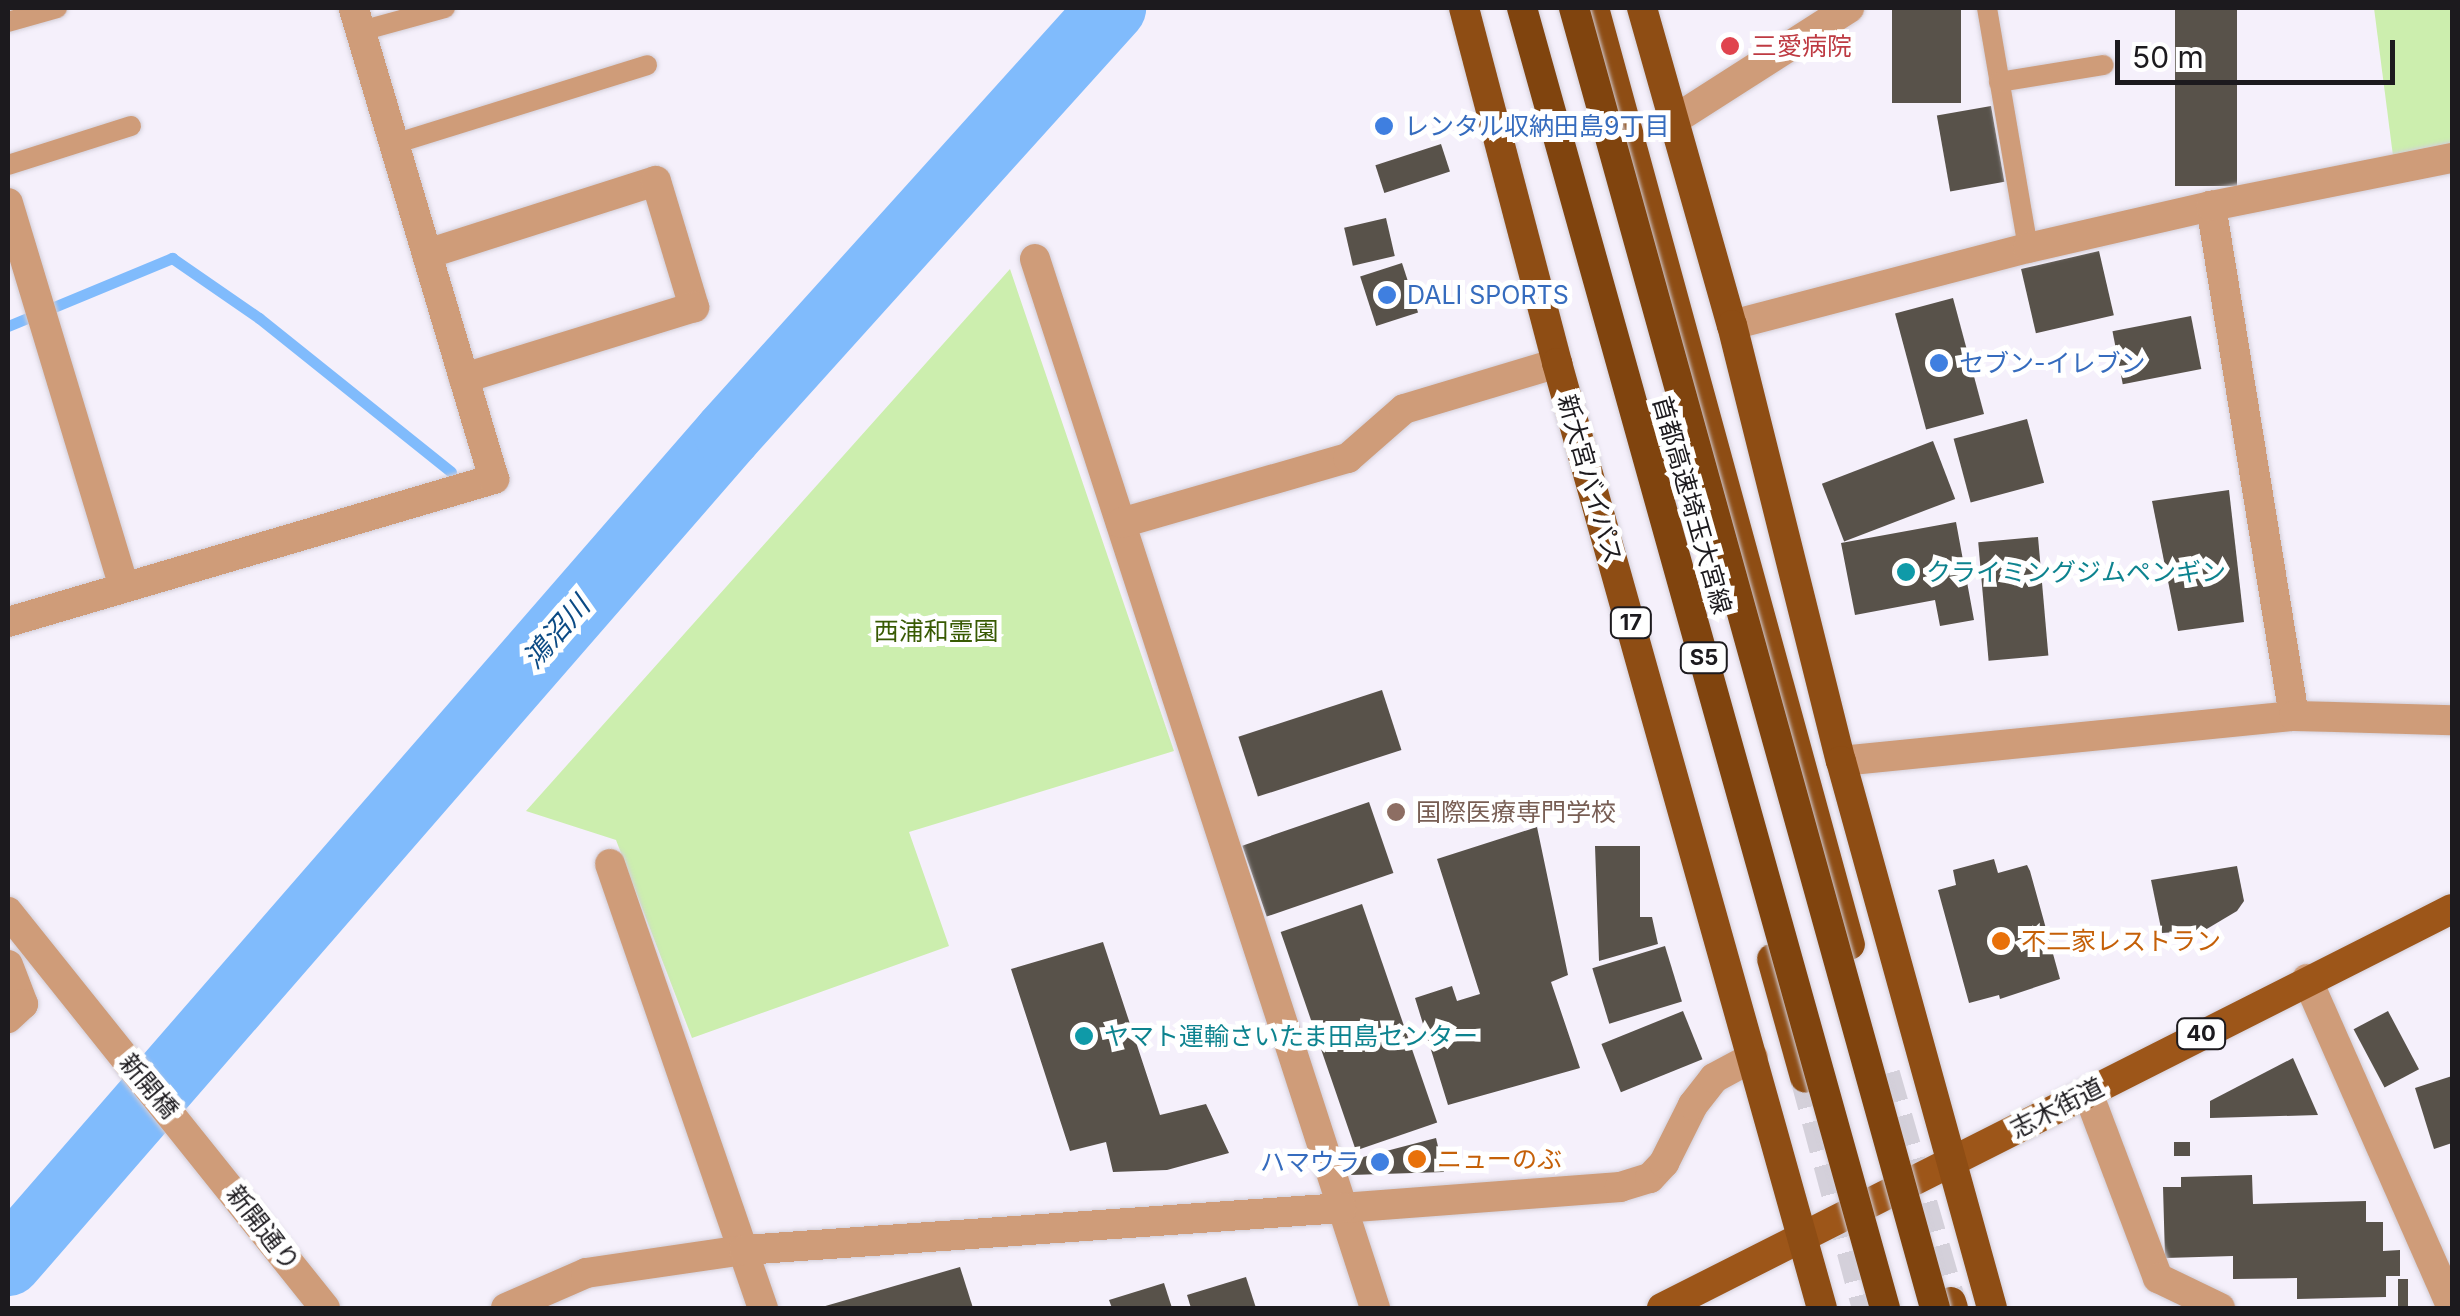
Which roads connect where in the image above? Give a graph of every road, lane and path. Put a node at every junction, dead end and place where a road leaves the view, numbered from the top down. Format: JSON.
{"nodes":[{"id":1,"x":57,"y":8,"type":"edge"},
{"id":2,"x":445,"y":8,"type":"edge"},
{"id":3,"x":1464,"y":8,"type":"edge"},
{"id":4,"x":1508,"y":8,"type":"edge"},
{"id":5,"x":1522,"y":8,"type":"edge"},
{"id":6,"x":1574,"y":8,"type":"edge"},
{"id":7,"x":1594,"y":8,"type":"edge"},
{"id":8,"x":1642,"y":8,"type":"edge"},
{"id":9,"x":1849,"y":8,"type":"edge"},
{"id":10,"x":1987,"y":8,"type":"edge"},
{"id":11,"x":357,"y":19,"type":"edge"},
{"id":12,"x":8,"y":22,"type":"edge"},
{"id":13,"x":2104,"y":64,"type":"dead end"},
{"id":14,"x":647,"y":65,"type":"dead end"},
{"id":15,"x":1999,"y":82,"type":"junction"},
{"id":16,"x":1674,"y":120,"type":"junction"},
{"id":17,"x":131,"y":126,"type":"dead end"},
{"id":18,"x":394,"y":144,"type":"junction"},
{"id":19,"x":2452,"y":158,"type":"edge"},
{"id":20,"x":8,"y":164,"type":"edge"},
{"id":21,"x":8,"y":203,"type":"edge"},
{"id":22,"x":2211,"y":206,"type":"junction"},
{"id":23,"x":2028,"y":248,"type":"junction"},
{"id":24,"x":427,"y":254,"type":"junction"},
{"id":25,"x":1036,"y":260,"type":"dead end"},
{"id":26,"x":1732,"y":325,"type":"junction"},
{"id":27,"x":1558,"y":363,"type":"junction"},
{"id":28,"x":464,"y":378,"type":"junction"},
{"id":29,"x":1120,"y":523,"type":"junction"},
{"id":30,"x":124,"y":588,"type":"junction"},
{"id":31,"x":8,"y":622,"type":"edge"},
{"id":32,"x":2294,"y":716,"type":"junction"},
{"id":33,"x":2452,"y":720,"type":"edge"},
{"id":34,"x":1840,"y":762,"type":"junction"},
{"id":35,"x":610,"y":864,"type":"dead end"},
{"id":36,"x":2452,"y":909,"type":"edge"},
{"id":37,"x":8,"y":912,"type":"edge"},
{"id":38,"x":8,"y":965,"type":"edge"},
{"id":39,"x":2307,"y":979,"type":"junction"},
{"id":40,"x":8,"y":1018,"type":"edge"},
{"id":41,"x":1877,"y":1047,"type":"tunnel mouth"},
{"id":42,"x":1753,"y":1056,"type":"junction"},
{"id":43,"x":1805,"y":1077,"type":"tunnel mouth"},
{"id":44,"x":2088,"y":1092,"type":"junction"},
{"id":45,"x":201,"y":1148,"type":"joint"},
{"id":46,"x":1950,"y":1162,"type":"junction"},
{"id":47,"x":1342,"y":1208,"type":"junction"},
{"id":48,"x":1802,"y":1237,"type":"junction"},
{"id":49,"x":744,"y":1250,"type":"junction"},
{"id":50,"x":1692,"y":1301,"type":"edge"},
{"id":51,"x":1946,"y":1306,"type":"edge"},
{"id":52,"x":326,"y":1308,"type":"edge"},
{"id":53,"x":506,"y":1308,"type":"edge"},
{"id":54,"x":763,"y":1308,"type":"edge"},
{"id":55,"x":1375,"y":1308,"type":"edge"},
{"id":56,"x":1662,"y":1308,"type":"edge"},
{"id":57,"x":1822,"y":1308,"type":"edge"},
{"id":58,"x":1885,"y":1308,"type":"edge"},
{"id":59,"x":1992,"y":1308,"type":"edge"},
{"id":60,"x":2220,"y":1308,"type":"edge"},
{"id":61,"x":2452,"y":1308,"type":"edge"}],
"edges":[{"from":1,"to":12,"type":"lane"},
{"from":2,"to":11,"type":"lane"},
{"from":3,"to":27,"type":"highway","name":"新大宮バイパス","number":"17"},
{"from":4,"to":43,"type":"highway","name":"新大宮バイパス","number":"17"},
{"from":5,"to":58,"type":"highway","name":"首都高速埼玉大宮線","number":"S5","bridge":true},
{"from":6,"to":51,"type":"highway","name":"首都高速埼玉大宮線","number":"S5","bridge":true},
{"from":7,"to":41,"type":"highway"},
{"from":8,"to":16,"type":"highway"},
{"from":9,"to":16,"type":"street"},
{"from":10,"to":15,"type":"lane"},
{"from":11,"to":18,"type":"street"},
{"from":13,"to":15,"type":"lane"},
{"from":14,"to":18,"type":"lane"},
{"from":15,"to":23,"type":"lane"},
{"from":16,"to":26,"type":"highway"},
{"from":17,"to":20,"type":"lane"},
{"from":18,"to":24,"type":"street"},
{"from":19,"to":22,"type":"street"},
{"from":21,"to":30,"type":"street"},
{"from":22,"to":23,"type":"street"},
{"from":22,"to":32,"type":"street"},
{"from":23,"to":26,"type":"street"},
{"from":24,"to":28,"type":"street"},
{"from":24,"to":28,"type":"street"},
{"from":25,"to":29,"type":"street"},
{"from":26,"to":34,"type":"highway"},
{"from":27,"to":29,"type":"street"},
{"from":27,"to":42,"type":"highway","name":"新大宮バイパス","number":"17"},
{"from":28,"to":30,"type":"street"},
{"from":29,"to":47,"type":"street"},
{"from":30,"to":31,"type":"street"},
{"from":32,"to":33,"type":"street"},
{"from":32,"to":34,"type":"street"},
{"from":34,"to":46,"type":"highway"},
{"from":35,"to":49,"type":"street"},
{"from":36,"to":39,"type":"main road","name":"志木街道","number":"40"},
{"from":37,"to":45,"type":"street","name":"新開橋"},
{"from":38,"to":40,"type":"street"},
{"from":39,"to":44,"type":"main road","name":"志木街道","number":"40"},
{"from":39,"to":61,"type":"street"},
{"from":42,"to":47,"type":"street"},
{"from":42,"to":48,"type":"highway","name":"新大宮バイパス","number":"17"},
{"from":44,"to":46,"type":"main road","name":"志木街道","number":"40"},
{"from":44,"to":60,"type":"street"},
{"from":45,"to":52,"type":"street","name":"新開通り"},
{"from":46,"to":48,"type":"main road","name":"志木街道","number":"40"},
{"from":46,"to":59,"type":"highway"},
{"from":47,"to":49,"type":"street"},
{"from":47,"to":55,"type":"street"},
{"from":48,"to":50,"type":"main road","name":"志木街道","number":"40"},
{"from":48,"to":57,"type":"highway","number":"17"},
{"from":49,"to":53,"type":"street"},
{"from":49,"to":54,"type":"street"},
{"from":50,"to":56,"type":"main road","name":"志木街道","number":"40"}]}
